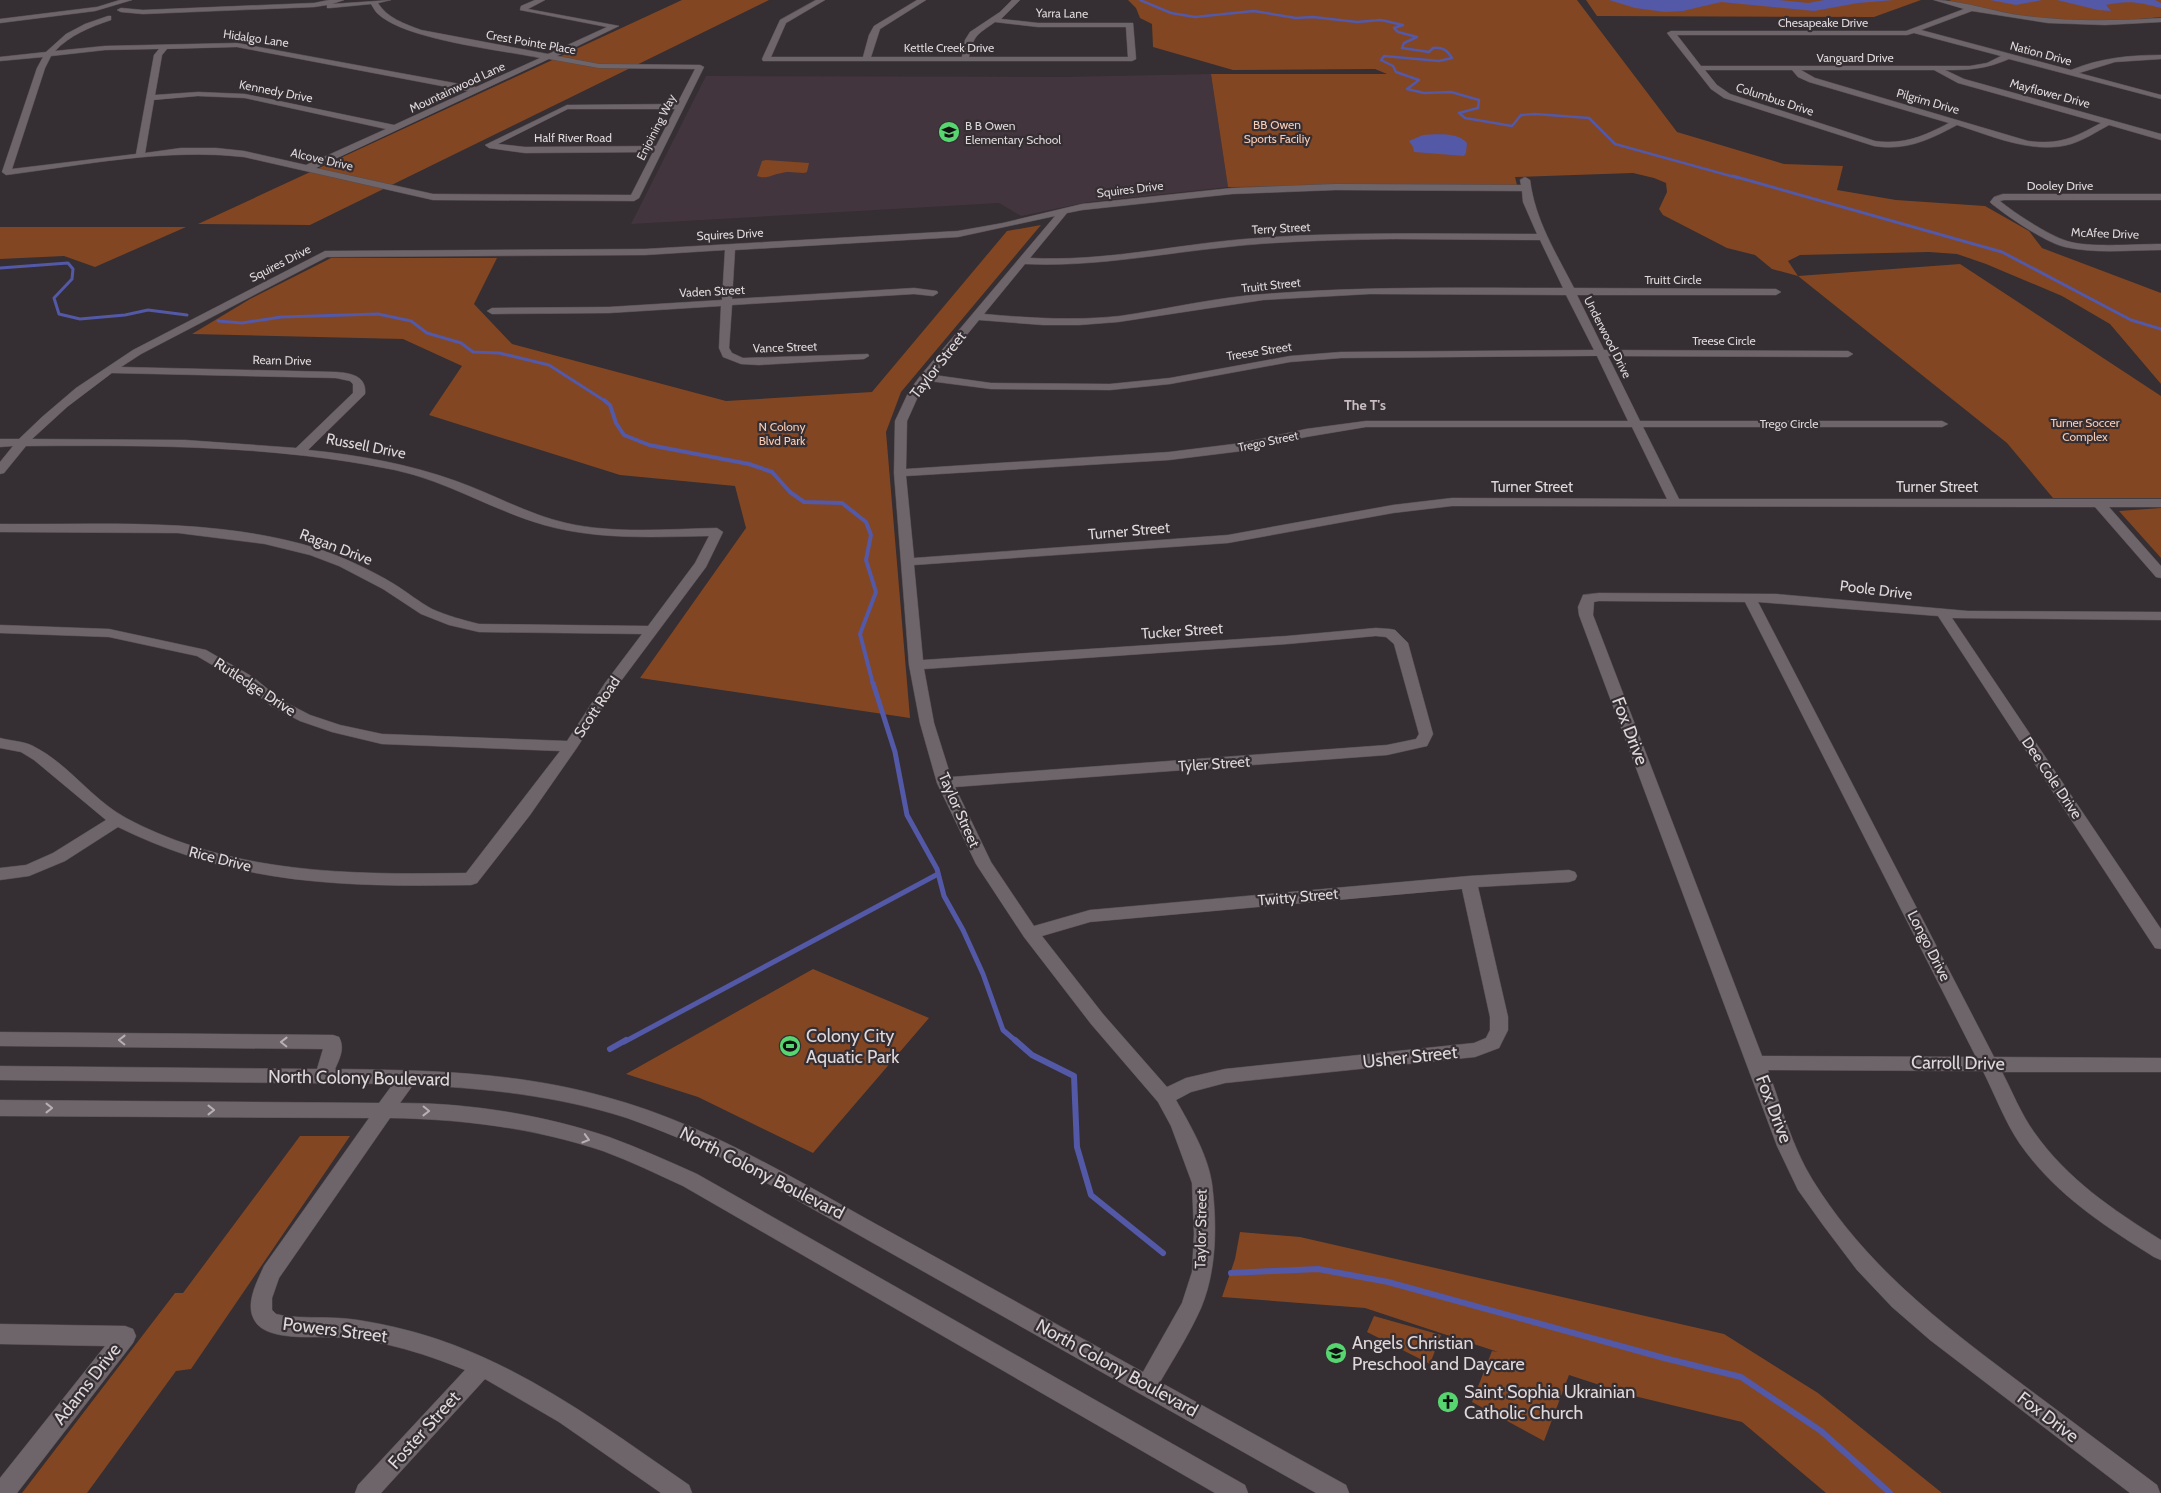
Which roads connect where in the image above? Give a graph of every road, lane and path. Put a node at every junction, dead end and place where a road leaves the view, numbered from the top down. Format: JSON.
{"nodes":[{"id":1,"x":128,"y":0,"type":"edge"},
{"id":2,"x":340,"y":0,"type":"edge"},
{"id":3,"x":387,"y":0,"type":"edge"},
{"id":4,"x":541,"y":0,"type":"edge"},
{"id":5,"x":821,"y":0,"type":"edge"},
{"id":6,"x":922,"y":0,"type":"edge"},
{"id":7,"x":1016,"y":0,"type":"edge"},
{"id":8,"x":1938,"y":0,"type":"edge"},
{"id":9,"x":372,"y":1,"type":"edge"},
{"id":10,"x":314,"y":5,"type":"junction"},
{"id":11,"x":97,"y":8,"type":"junction"},
{"id":12,"x":1971,"y":9,"type":"junction"},
{"id":13,"x":116,"y":13,"type":"junction"},
{"id":14,"x":59,"y":15,"type":"junction"},
{"id":15,"x":81,"y":17,"type":"junction"},
{"id":16,"x":994,"y":20,"type":"junction"},
{"id":17,"x":2161,"y":20,"type":"edge"},
{"id":18,"x":0,"y":21,"type":"edge"},
{"id":19,"x":76,"y":29,"type":"junction"},
{"id":20,"x":1915,"y":31,"type":"junction"},
{"id":21,"x":1671,"y":33,"type":"joint"},
{"id":22,"x":165,"y":46,"type":"junction"},
{"id":23,"x":49,"y":53,"type":"junction"},
{"id":24,"x":2008,"y":56,"type":"junction"},
{"id":25,"x":548,"y":57,"type":"junction"},
{"id":26,"x":2161,"y":57,"type":"edge"},
{"id":27,"x":0,"y":59,"type":"edge"},
{"id":28,"x":866,"y":59,"type":"junction"},
{"id":29,"x":965,"y":59,"type":"junction"},
{"id":30,"x":1132,"y":59,"type":"joint"},
{"id":31,"x":700,"y":67,"type":"joint"},
{"id":32,"x":1699,"y":68,"type":"junction"},
{"id":33,"x":1794,"y":68,"type":"junction"},
{"id":34,"x":1935,"y":68,"type":"junction"},
{"id":35,"x":2071,"y":73,"type":"junction"},
{"id":36,"x":476,"y":90,"type":"junction"},
{"id":37,"x":2161,"y":96,"type":"edge"},
{"id":38,"x":150,"y":98,"type":"junction"},
{"id":39,"x":680,"y":106,"type":"junction"},
{"id":40,"x":1957,"y":122,"type":"junction"},
{"id":41,"x":2108,"y":122,"type":"junction"},
{"id":42,"x":395,"y":128,"type":"junction"},
{"id":43,"x":2161,"y":137,"type":"edge"},
{"id":44,"x":658,"y":149,"type":"junction"},
{"id":45,"x":140,"y":156,"type":"junction"},
{"id":46,"x":308,"y":168,"type":"junction"},
{"id":47,"x":1526,"y":184,"type":"joint"},
{"id":48,"x":2161,"y":197,"type":"edge"},
{"id":49,"x":634,"y":198,"type":"joint"},
{"id":50,"x":1064,"y":211,"type":"junction"},
{"id":51,"x":2022,"y":222,"type":"joint"},
{"id":52,"x":1543,"y":237,"type":"junction"},
{"id":53,"x":730,"y":247,"type":"junction"},
{"id":54,"x":2161,"y":247,"type":"edge"},
{"id":55,"x":1022,"y":261,"type":"junction"},
{"id":56,"x":1570,"y":291,"type":"junction"},
{"id":57,"x":1776,"y":292,"type":"dead end"},
{"id":58,"x":933,"y":293,"type":"dead end"},
{"id":59,"x":726,"y":303,"type":"junction"},
{"id":60,"x":492,"y":311,"type":"dead end"},
{"id":61,"x":977,"y":317,"type":"junction"},
{"id":62,"x":1600,"y":353,"type":"junction"},
{"id":63,"x":1848,"y":354,"type":"dead end"},
{"id":64,"x":864,"y":356,"type":"dead end"},
{"id":65,"x":108,"y":370,"type":"junction"},
{"id":66,"x":925,"y":378,"type":"junction"},
{"id":67,"x":1636,"y":423,"type":"junction"},
{"id":68,"x":1942,"y":424,"type":"dead end"},
{"id":69,"x":0,"y":443,"type":"edge"},
{"id":70,"x":20,"y":443,"type":"junction"},
{"id":71,"x":300,"y":451,"type":"junction"},
{"id":72,"x":0,"y":470,"type":"edge"},
{"id":73,"x":900,"y":473,"type":"junction"},
{"id":74,"x":1675,"y":503,"type":"junction"},
{"id":75,"x":2099,"y":503,"type":"junction"},
{"id":76,"x":2161,"y":503,"type":"edge"},
{"id":77,"x":0,"y":528,"type":"edge"},
{"id":78,"x":717,"y":532,"type":"joint"},
{"id":79,"x":907,"y":562,"type":"junction"},
{"id":80,"x":2161,"y":574,"type":"edge"},
{"id":81,"x":1749,"y":597,"type":"junction"},
{"id":82,"x":1588,"y":598,"type":"joint"},
{"id":83,"x":1943,"y":614,"type":"junction"},
{"id":84,"x":2161,"y":616,"type":"edge"},
{"id":85,"x":0,"y":629,"type":"edge"},
{"id":86,"x":650,"y":630,"type":"junction"},
{"id":87,"x":916,"y":665,"type":"junction"},
{"id":88,"x":1414,"y":685,"type":"joint"},
{"id":89,"x":0,"y":743,"type":"edge"},
{"id":90,"x":571,"y":746,"type":"junction"},
{"id":91,"x":945,"y":783,"type":"junction"},
{"id":92,"x":118,"y":820,"type":"junction"},
{"id":93,"x":0,"y":874,"type":"edge"},
{"id":94,"x":1569,"y":876,"type":"dead end"},
{"id":95,"x":471,"y":879,"type":"joint"},
{"id":96,"x":1469,"y":882,"type":"junction"},
{"id":97,"x":1030,"y":933,"type":"junction"},
{"id":98,"x":2161,"y":943,"type":"edge"},
{"id":99,"x":0,"y":1039,"type":"edge"},
{"id":100,"x":1756,"y":1063,"type":"junction"},
{"id":101,"x":1989,"y":1064,"type":"junction"},
{"id":102,"x":2161,"y":1065,"type":"edge"},
{"id":103,"x":0,"y":1073,"type":"edge"},
{"id":104,"x":323,"y":1076,"type":"junction"},
{"id":105,"x":408,"y":1076,"type":"junction"},
{"id":106,"x":1165,"y":1097,"type":"junction"},
{"id":107,"x":0,"y":1108,"type":"edge"},
{"id":108,"x":385,"y":1110,"type":"junction"},
{"id":109,"x":2161,"y":1251,"type":"edge"},
{"id":110,"x":0,"y":1334,"type":"edge"},
{"id":111,"x":482,"y":1366,"type":"junction"},
{"id":112,"x":1147,"y":1385,"type":"junction"},
{"id":113,"x":3,"y":1493,"type":"edge"},
{"id":114,"x":366,"y":1493,"type":"edge"},
{"id":115,"x":681,"y":1493,"type":"edge"},
{"id":116,"x":1237,"y":1493,"type":"edge"},
{"id":117,"x":1338,"y":1493,"type":"edge"},
{"id":118,"x":2149,"y":1493,"type":"edge"}],
"edges":[{"from":1,"to":11,"type":"street"},
{"from":1,"to":13,"type":"street"},
{"from":2,"to":10,"type":"street"},
{"from":3,"to":9,"type":"street"},
{"from":4,"to":25,"type":"street","name":"Mountainwood Lane"},
{"from":5,"to":28,"type":"street","name":"Kettle Creek Drive"},
{"from":6,"to":28,"type":"street"},
{"from":7,"to":16,"type":"street"},
{"from":8,"to":12,"type":"street"},
{"from":9,"to":10,"type":"street"},
{"from":9,"to":25,"type":"street","name":"Crest Pointe Place"},
{"from":10,"to":13,"type":"street"},
{"from":11,"to":13,"type":"street"},
{"from":11,"to":14,"type":"street"},
{"from":11,"to":15,"type":"street"},
{"from":12,"to":17,"type":"street"},
{"from":12,"to":20,"type":"street","name":"Chesapeake Drive"},
{"from":13,"to":15,"type":"street"},
{"from":13,"to":19,"type":"street"},
{"from":14,"to":15,"type":"street"},
{"from":14,"to":18,"type":"street"},
{"from":15,"to":19,"type":"street"},
{"from":16,"to":29,"type":"street"},
{"from":16,"to":30,"type":"street","name":"Yarra Lane"},
{"from":19,"to":23,"type":"street"},
{"from":20,"to":21,"type":"street","name":"Chesapeake Drive"},
{"from":20,"to":24,"type":"street","name":"Nation Drive"},
{"from":21,"to":32,"type":"street","name":"Columbus Drive"},
{"from":22,"to":23,"type":"street","name":"Hidalgo Lane"},
{"from":22,"to":36,"type":"street","name":"Hidalgo Lane"},
{"from":22,"to":38,"type":"street"},
{"from":23,"to":27,"type":"street","name":"Hidalgo Lane"},
{"from":23,"to":45,"type":"street","name":"Alcove Drive"},
{"from":24,"to":34,"type":"street","name":"Vanguard Drive"},
{"from":24,"to":35,"type":"street","name":"Nation Drive"},
{"from":25,"to":31,"type":"street","name":"Crest Pointe Place"},
{"from":25,"to":36,"type":"street","name":"Mountainwood Lane"},
{"from":26,"to":35,"type":"street"},
{"from":28,"to":29,"type":"street","name":"Kettle Creek Drive"},
{"from":29,"to":30,"type":"street","name":"Kettle Creek Drive"},
{"from":31,"to":39,"type":"street","name":"Enjoining Way"},
{"from":32,"to":33,"type":"street","name":"Vanguard Drive"},
{"from":32,"to":40,"type":"street","name":"Columbus Drive"},
{"from":33,"to":34,"type":"street","name":"Vanguard Drive"},
{"from":33,"to":40,"type":"street","name":"Pilgrim Drive"},
{"from":34,"to":41,"type":"street","name":"Mayflower Drive"},
{"from":35,"to":37,"type":"street","name":"Nation Drive"},
{"from":36,"to":42,"type":"street","name":"Mountainwood Lane"},
{"from":38,"to":42,"type":"street","name":"Kennedy Drive"},
{"from":38,"to":45,"type":"street"},
{"from":39,"to":44,"type":"street","name":"Enjoining Way"},
{"from":39,"to":44,"type":"street","name":"Half River Road"},
{"from":40,"to":41,"type":"street","name":"Pilgrim Drive"},
{"from":41,"to":43,"type":"street","name":"Mayflower Drive"},
{"from":42,"to":46,"type":"street","name":"Mountainwood Lane"},
{"from":44,"to":49,"type":"street","name":"Enjoining Way"},
{"from":45,"to":46,"type":"street","name":"Alcove Drive"},
{"from":46,"to":49,"type":"street","name":"Alcove Drive"},
{"from":47,"to":50,"type":"street","name":"Squires Drive"},
{"from":47,"to":52,"type":"street","name":"Underwood Drive"},
{"from":48,"to":51,"type":"street","name":"Dooley Drive"},
{"from":50,"to":53,"type":"street","name":"Squires Drive"},
{"from":50,"to":55,"type":"street","name":"Taylor Street"},
{"from":51,"to":54,"type":"street","name":"McAfee Drive"},
{"from":52,"to":55,"type":"street","name":"Terry Street"},
{"from":52,"to":56,"type":"street","name":"Underwood Drive"},
{"from":53,"to":59,"type":"street","name":"Vance Street"},
{"from":53,"to":65,"type":"street","name":"Squires Drive"},
{"from":55,"to":61,"type":"street","name":"Taylor Street"},
{"from":56,"to":57,"type":"street","name":"Truitt Circle"},
{"from":56,"to":61,"type":"street","name":"Truitt Street"},
{"from":56,"to":62,"type":"street","name":"Underwood Drive"},
{"from":58,"to":59,"type":"street","name":"Vaden Street"},
{"from":59,"to":60,"type":"street","name":"Vaden Street"},
{"from":59,"to":64,"type":"street","name":"Vance Street"},
{"from":61,"to":66,"type":"street","name":"Taylor Street"},
{"from":62,"to":63,"type":"street","name":"Treese Circle"},
{"from":62,"to":66,"type":"street","name":"Treese Street"},
{"from":62,"to":67,"type":"street","name":"Underwood Drive"},
{"from":65,"to":70,"type":"street","name":"Squires Drive"},
{"from":65,"to":71,"type":"street","name":"Rearn Drive"},
{"from":66,"to":73,"type":"street","name":"Taylor Street"},
{"from":67,"to":68,"type":"street","name":"Trego Circle"},
{"from":67,"to":73,"type":"street","name":"Trego Street"},
{"from":67,"to":74,"type":"street","name":"Underwood Drive"},
{"from":69,"to":70,"type":"street","name":"Russell Drive"},
{"from":70,"to":71,"type":"street","name":"Russell Drive"},
{"from":70,"to":72,"type":"street","name":"Squires Drive"},
{"from":71,"to":78,"type":"street","name":"Russell Drive"},
{"from":73,"to":79,"type":"street","name":"Taylor Street"},
{"from":74,"to":75,"type":"street","name":"Turner Street"},
{"from":74,"to":79,"type":"street","name":"Turner Street"},
{"from":75,"to":76,"type":"street","name":"Turner Street"},
{"from":75,"to":80,"type":"street"},
{"from":77,"to":86,"type":"street","name":"Ragan Drive"},
{"from":78,"to":86,"type":"street","name":"Scott Road"},
{"from":79,"to":87,"type":"street","name":"Taylor Street"},
{"from":81,"to":82,"type":"street","name":"Poole Drive"},
{"from":81,"to":83,"type":"street","name":"Poole Drive"},
{"from":81,"to":101,"type":"street","name":"Longo Drive"},
{"from":82,"to":100,"type":"street","name":"Fox Drive"},
{"from":83,"to":84,"type":"street","name":"Poole Drive"},
{"from":83,"to":98,"type":"street","name":"Dee Cole Drive"},
{"from":85,"to":90,"type":"street","name":"Rutledge Drive"},
{"from":86,"to":90,"type":"street","name":"Scott Road"},
{"from":87,"to":88,"type":"street","name":"Tucker Street"},
{"from":87,"to":91,"type":"street","name":"Taylor Street"},
{"from":88,"to":91,"type":"street","name":"Tyler Street"},
{"from":89,"to":92,"type":"street","name":"Rice Drive"},
{"from":90,"to":95,"type":"street","name":"Scott Road"},
{"from":91,"to":97,"type":"street","name":"Taylor Street"},
{"from":92,"to":93,"type":"street"},
{"from":92,"to":95,"type":"street","name":"Rice Drive"},
{"from":94,"to":96,"type":"street","name":"Twitty Street"},
{"from":96,"to":97,"type":"street","name":"Twitty Street"},
{"from":96,"to":106,"type":"street","name":"Usher Street"},
{"from":97,"to":106,"type":"street","name":"Taylor Street"},
{"from":104,"to":99,"type":"street","one_way":true},
{"from":100,"to":101,"type":"street","name":"Carroll Drive"},
{"from":100,"to":118,"type":"street","name":"Fox Drive"},
{"from":101,"to":102,"type":"street","name":"Carroll Drive"},
{"from":101,"to":109,"type":"street","name":"Longo Drive"},
{"from":103,"to":104,"type":"street","name":"North Colony Boulevard"},
{"from":104,"to":105,"type":"street","name":"North Colony Boulevard"},
{"from":105,"to":108,"type":"street","name":"Powers Street"},
{"from":105,"to":112,"type":"street","name":"North Colony Boulevard"},
{"from":106,"to":112,"type":"street","name":"Taylor Street"},
{"from":107,"to":108,"type":"street","one_way":true},
{"from":108,"to":111,"type":"street","name":"Powers Street"},
{"from":108,"to":116,"type":"street","one_way":true},
{"from":110,"to":113,"type":"street","name":"Adams Drive"},
{"from":111,"to":114,"type":"street","name":"Foster Street"},
{"from":111,"to":115,"type":"street","name":"Powers Street"},
{"from":112,"to":117,"type":"street","name":"North Colony Boulevard"}]}
